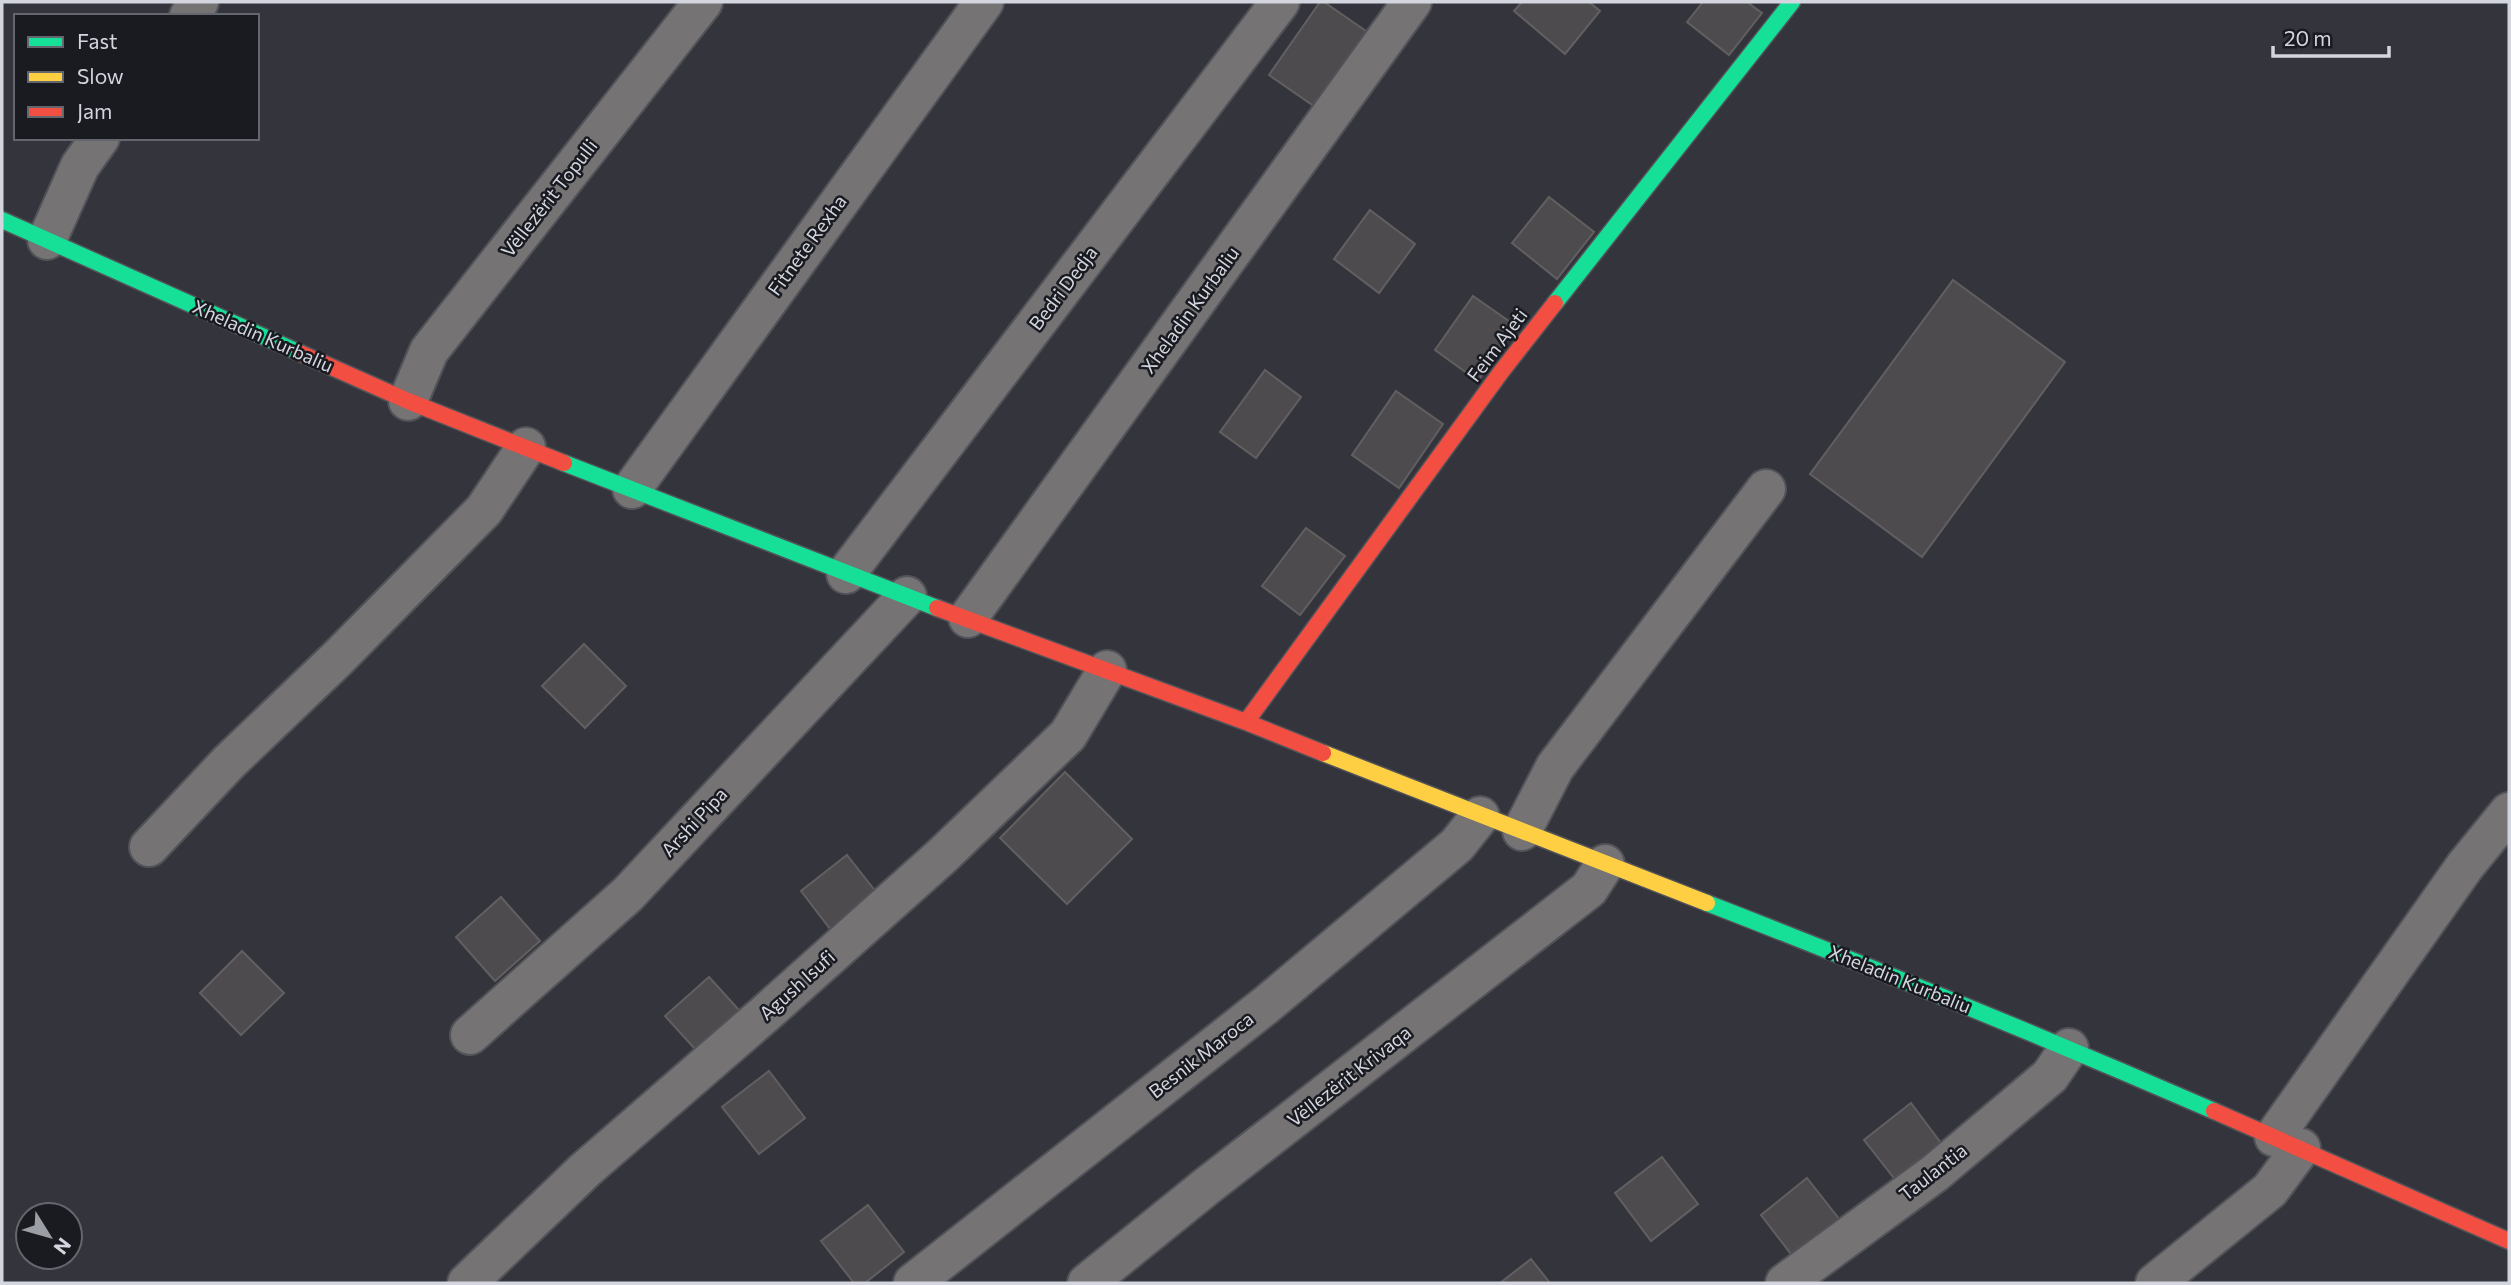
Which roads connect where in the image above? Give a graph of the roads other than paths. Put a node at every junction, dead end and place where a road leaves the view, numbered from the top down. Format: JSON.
{"nodes":[{"id":1,"x":703,"y":2,"type":"edge"},
{"id":2,"x":984,"y":2,"type":"edge"},
{"id":3,"x":1280,"y":2,"type":"edge"},
{"id":4,"x":1412,"y":2,"type":"edge"},
{"id":5,"x":1792,"y":2,"type":"edge"},
{"id":6,"x":99,"y":140,"type":"edge"},
{"id":7,"x":2,"y":220,"type":"edge"},
{"id":8,"x":47,"y":240,"type":"junction"},
{"id":9,"x":408,"y":401,"type":"junction"},
{"id":10,"x":526,"y":447,"type":"junction"},
{"id":11,"x":632,"y":489,"type":"junction"},
{"id":12,"x":1766,"y":489,"type":"dead end"},
{"id":13,"x":846,"y":574,"type":"junction"},
{"id":14,"x":907,"y":596,"type":"junction"},
{"id":15,"x":968,"y":618,"type":"junction"},
{"id":16,"x":1107,"y":670,"type":"junction"},
{"id":17,"x":1245,"y":722,"type":"junction"},
{"id":18,"x":2509,"y":812,"type":"edge"},
{"id":19,"x":1480,"y":816,"type":"junction"},
{"id":20,"x":1522,"y":831,"type":"junction"},
{"id":21,"x":149,"y":847,"type":"dead end"},
{"id":22,"x":1605,"y":864,"type":"junction"},
{"id":23,"x":470,"y":1035,"type":"dead end"},
{"id":24,"x":2069,"y":1048,"type":"junction"},
{"id":25,"x":2288,"y":1142,"type":"junction"},
{"id":26,"x":2509,"y":1241,"type":"edge"},
{"id":27,"x":467,"y":1283,"type":"edge"},
{"id":28,"x":913,"y":1283,"type":"edge"},
{"id":29,"x":1087,"y":1283,"type":"edge"},
{"id":30,"x":1785,"y":1283,"type":"edge"},
{"id":31,"x":2155,"y":1283,"type":"edge"}],
"edges":[{"from":1,"to":9,"type":"street","name":"Vëllezërit Topulli"},
{"from":2,"to":11,"type":"street","name":"Fitnete Rexha"},
{"from":3,"to":13,"type":"street","name":"Bedri Dedja"},
{"from":4,"to":15,"type":"street","name":"Xheladin Kurbaliu"},
{"from":5,"to":17,"type":"main road","name":"Feim Ajeti"},
{"from":6,"to":8,"type":"street"},
{"from":7,"to":8,"type":"main road","name":"Xheladin Kurbaliu"},
{"from":8,"to":9,"type":"main road","name":"Xheladin Kurbaliu"},
{"from":9,"to":10,"type":"main road","name":"Xheladin Kurbaliu"},
{"from":10,"to":11,"type":"main road","name":"Xheladin Kurbaliu"},
{"from":10,"to":21,"type":"street"},
{"from":11,"to":13,"type":"main road","name":"Xheladin Kurbaliu"},
{"from":12,"to":20,"type":"street"},
{"from":13,"to":14,"type":"main road","name":"Xheladin Kurbaliu"},
{"from":14,"to":15,"type":"main road","name":"Xheladin Kurbaliu"},
{"from":14,"to":23,"type":"street","name":"Arshi Pipa"},
{"from":15,"to":16,"type":"main road","name":"Xheladin Kurbaliu"},
{"from":16,"to":17,"type":"main road","name":"Xheladin Kurbaliu"},
{"from":16,"to":27,"type":"street","name":"Agush Isufi"},
{"from":17,"to":19,"type":"main road","name":"Xheladin Kurbaliu"},
{"from":18,"to":25,"type":"street"},
{"from":19,"to":20,"type":"main road","name":"Xheladin Kurbaliu"},
{"from":19,"to":28,"type":"street","name":"Besnik Maroca"},
{"from":20,"to":22,"type":"main road","name":"Xheladin Kurbaliu"},
{"from":22,"to":24,"type":"main road","name":"Xheladin Kurbaliu"},
{"from":22,"to":29,"type":"street","name":"Vëllezërit Krivaqa"},
{"from":24,"to":25,"type":"main road","name":"Xheladin Kurbaliu"},
{"from":24,"to":30,"type":"street","name":"Taulantia"},
{"from":25,"to":26,"type":"main road","name":"Xheladin Kurbaliu"},
{"from":25,"to":31,"type":"street"}]}
